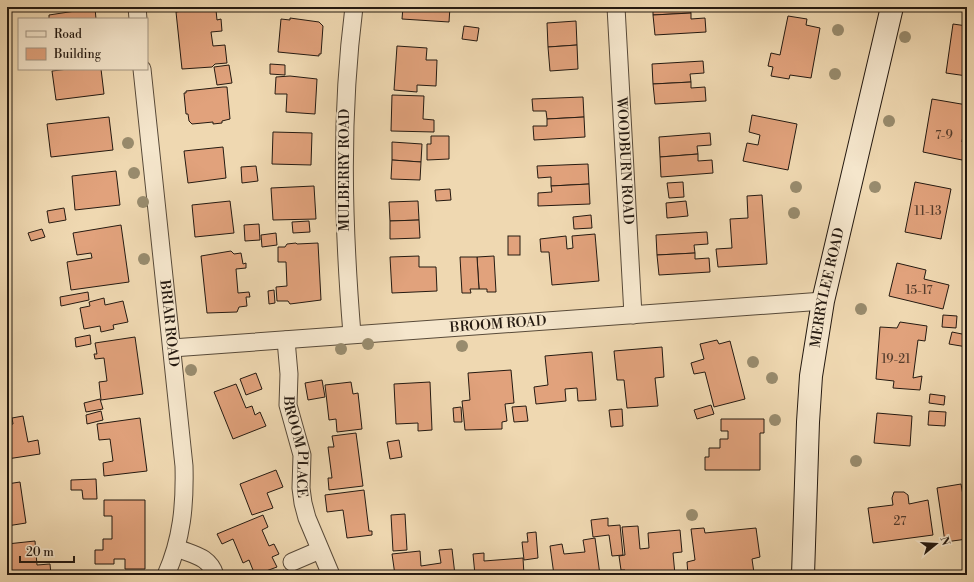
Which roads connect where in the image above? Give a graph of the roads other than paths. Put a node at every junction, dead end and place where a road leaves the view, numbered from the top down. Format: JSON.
{"nodes":[{"id":1,"x":137,"y":7,"type":"edge"},
{"id":2,"x":354,"y":7,"type":"edge"},
{"id":3,"x":616,"y":7,"type":"edge"},
{"id":4,"x":892,"y":7,"type":"edge"},
{"id":5,"x":138,"y":18,"type":"edge"},
{"id":6,"x":142,"y":70,"type":"edge"},
{"id":7,"x":823,"y":301,"type":"junction"},
{"id":8,"x":633,"y":315,"type":"junction"},
{"id":9,"x":352,"y":334,"type":"junction"},
{"id":10,"x":286,"y":340,"type":"junction"},
{"id":11,"x":172,"y":348,"type":"junction"},
{"id":12,"x":177,"y":548,"type":"junction"},
{"id":13,"x":320,"y":550,"type":"junction"},
{"id":14,"x":292,"y":562,"type":"dead end"},
{"id":15,"x":166,"y":575,"type":"edge"},
{"id":16,"x":215,"y":575,"type":"edge"},
{"id":17,"x":331,"y":575,"type":"edge"},
{"id":18,"x":803,"y":575,"type":"edge"}],
"edges":[{"from":1,"to":5,"type":"street"},
{"from":2,"to":9,"type":"street","name":"MULBERRY ROAD"},
{"from":3,"to":8,"type":"street","name":"WOODBURN ROAD"},
{"from":4,"to":7,"type":"main road","name":"MERRYLEE ROAD"},
{"from":6,"to":11,"type":"street","name":"BRIAR ROAD"},
{"from":7,"to":8,"type":"street","name":"BROOM ROAD"},
{"from":7,"to":18,"type":"main road","name":"MERRYLEE ROAD"},
{"from":8,"to":9,"type":"street","name":"BROOM ROAD"},
{"from":9,"to":10,"type":"street","name":"BROOM ROAD"},
{"from":10,"to":11,"type":"street","name":"BROOM ROAD"},
{"from":10,"to":13,"type":"street","name":"BROOM PLACE"},
{"from":11,"to":12,"type":"street","name":"BRIAR ROAD"},
{"from":12,"to":15,"type":"street","name":"BRIAR ROAD"},
{"from":12,"to":16,"type":"street"},
{"from":13,"to":14,"type":"street"},
{"from":13,"to":17,"type":"street","name":"BROOM PLACE"}]}
